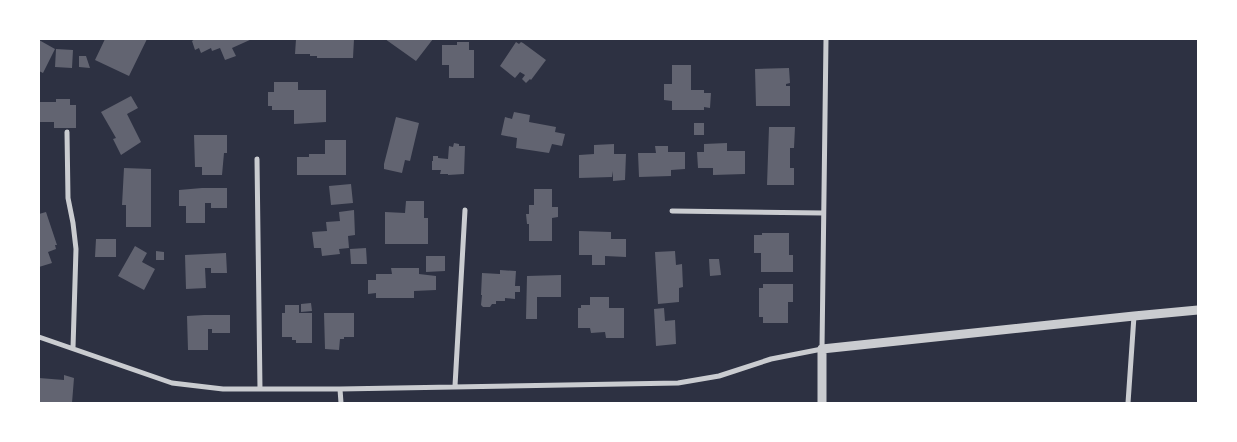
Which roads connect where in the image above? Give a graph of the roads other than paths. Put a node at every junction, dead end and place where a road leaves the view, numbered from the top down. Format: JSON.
{"nodes":[{"id":1,"x":826,"y":39,"type":"edge"},
{"id":2,"x":67,"y":132,"type":"dead end"},
{"id":3,"x":257,"y":159,"type":"dead end"},
{"id":4,"x":465,"y":210,"type":"dead end"},
{"id":5,"x":672,"y":211,"type":"dead end"},
{"id":6,"x":823,"y":213,"type":"junction"},
{"id":7,"x":1198,"y":310,"type":"edge"},
{"id":8,"x":1134,"y":316,"type":"junction"},
{"id":9,"x":39,"y":337,"type":"edge"},
{"id":10,"x":73,"y":348,"type":"junction"},
{"id":11,"x":822,"y":349,"type":"junction"},
{"id":12,"x":455,"y":386,"type":"junction"},
{"id":13,"x":260,"y":389,"type":"junction"},
{"id":14,"x":340,"y":389,"type":"junction"},
{"id":15,"x":341,"y":403,"type":"edge"},
{"id":16,"x":822,"y":403,"type":"edge"},
{"id":17,"x":1128,"y":403,"type":"edge"}],
"edges":[{"from":1,"to":6,"type":"street"},
{"from":2,"to":10,"type":"street"},
{"from":3,"to":13,"type":"street"},
{"from":4,"to":12,"type":"street"},
{"from":5,"to":6,"type":"street"},
{"from":6,"to":11,"type":"street"},
{"from":7,"to":8,"type":"street"},
{"from":8,"to":11,"type":"street"},
{"from":8,"to":17,"type":"street"},
{"from":9,"to":10,"type":"street"},
{"from":10,"to":13,"type":"street"},
{"from":11,"to":12,"type":"street"},
{"from":11,"to":16,"type":"street"},
{"from":12,"to":14,"type":"street"},
{"from":13,"to":14,"type":"street"},
{"from":14,"to":15,"type":"street"}]}
